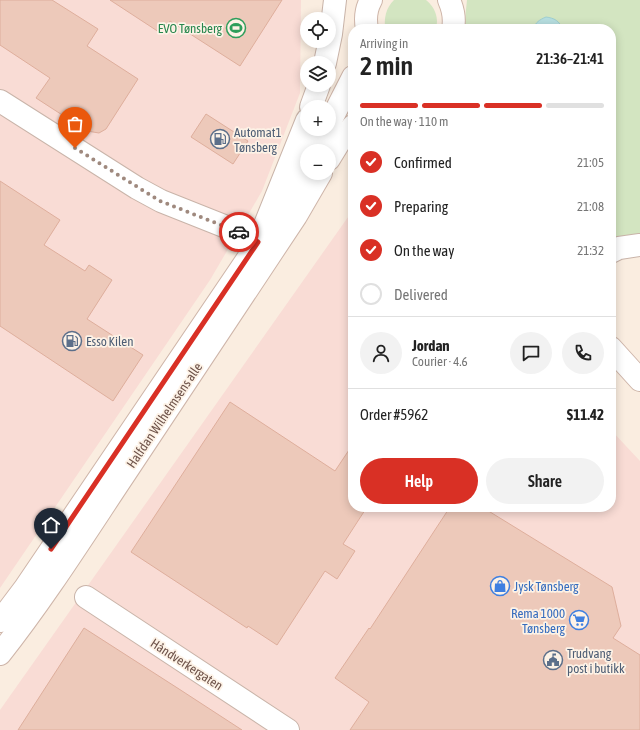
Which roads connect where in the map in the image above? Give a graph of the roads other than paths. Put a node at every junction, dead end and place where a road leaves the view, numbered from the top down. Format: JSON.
{"nodes":[{"id":1,"x":335,"y":0,"type":"edge"},
{"id":2,"x":369,"y":2,"type":"edge"},
{"id":3,"x":367,"y":24,"type":"edge"},
{"id":4,"x":327,"y":56,"type":"edge"},
{"id":5,"x":348,"y":87,"type":"edge"},
{"id":6,"x":0,"y":101,"type":"edge"},
{"id":7,"x":336,"y":110,"type":"edge"},
{"id":8,"x":348,"y":131,"type":"edge"},
{"id":9,"x":301,"y":136,"type":"edge"},
{"id":10,"x":336,"y":147,"type":"edge"},
{"id":11,"x":300,"y":177,"type":"edge"},
{"id":12,"x":317,"y":180,"type":"edge"},
{"id":13,"x":258,"y":242,"type":"junction"},
{"id":14,"x":640,"y":245,"type":"edge"},
{"id":15,"x":616,"y":249,"type":"edge"},
{"id":16,"x":616,"y":354,"type":"edge"},
{"id":17,"x":640,"y":380,"type":"edge"},
{"id":18,"x":86,"y":597,"type":"dead end"},
{"id":19,"x":8,"y":628,"type":"edge"},
{"id":20,"x":0,"y":654,"type":"edge"},
{"id":21,"x":0,"y":666,"type":"edge"},
{"id":22,"x":288,"y":730,"type":"edge"}],
"edges":[{"from":1,"to":4,"type":"main road"},
{"from":2,"to":3,"type":"main road"},
{"from":5,"to":7,"type":"main road"},
{"from":6,"to":13,"type":"main road"},
{"from":8,"to":10,"type":"main road"},
{"from":9,"to":13,"type":"main road"},
{"from":11,"to":13,"type":"main road","name":"Halfdan Wilhelmsens alle"},
{"from":12,"to":19,"type":"main road","name":"Halfdan Wilhelmsens alle"},
{"from":13,"to":19,"type":"main road","name":"Halfdan Wilhelmsens alle"},
{"from":14,"to":15,"type":"main road"},
{"from":16,"to":17,"type":"main road"},
{"from":18,"to":22,"type":"main road","name":"Håndverkergaten"},
{"from":19,"to":20,"type":"main road","name":"Halfdan Wilhelmsens alle"},
{"from":19,"to":21,"type":"main road"}]}
